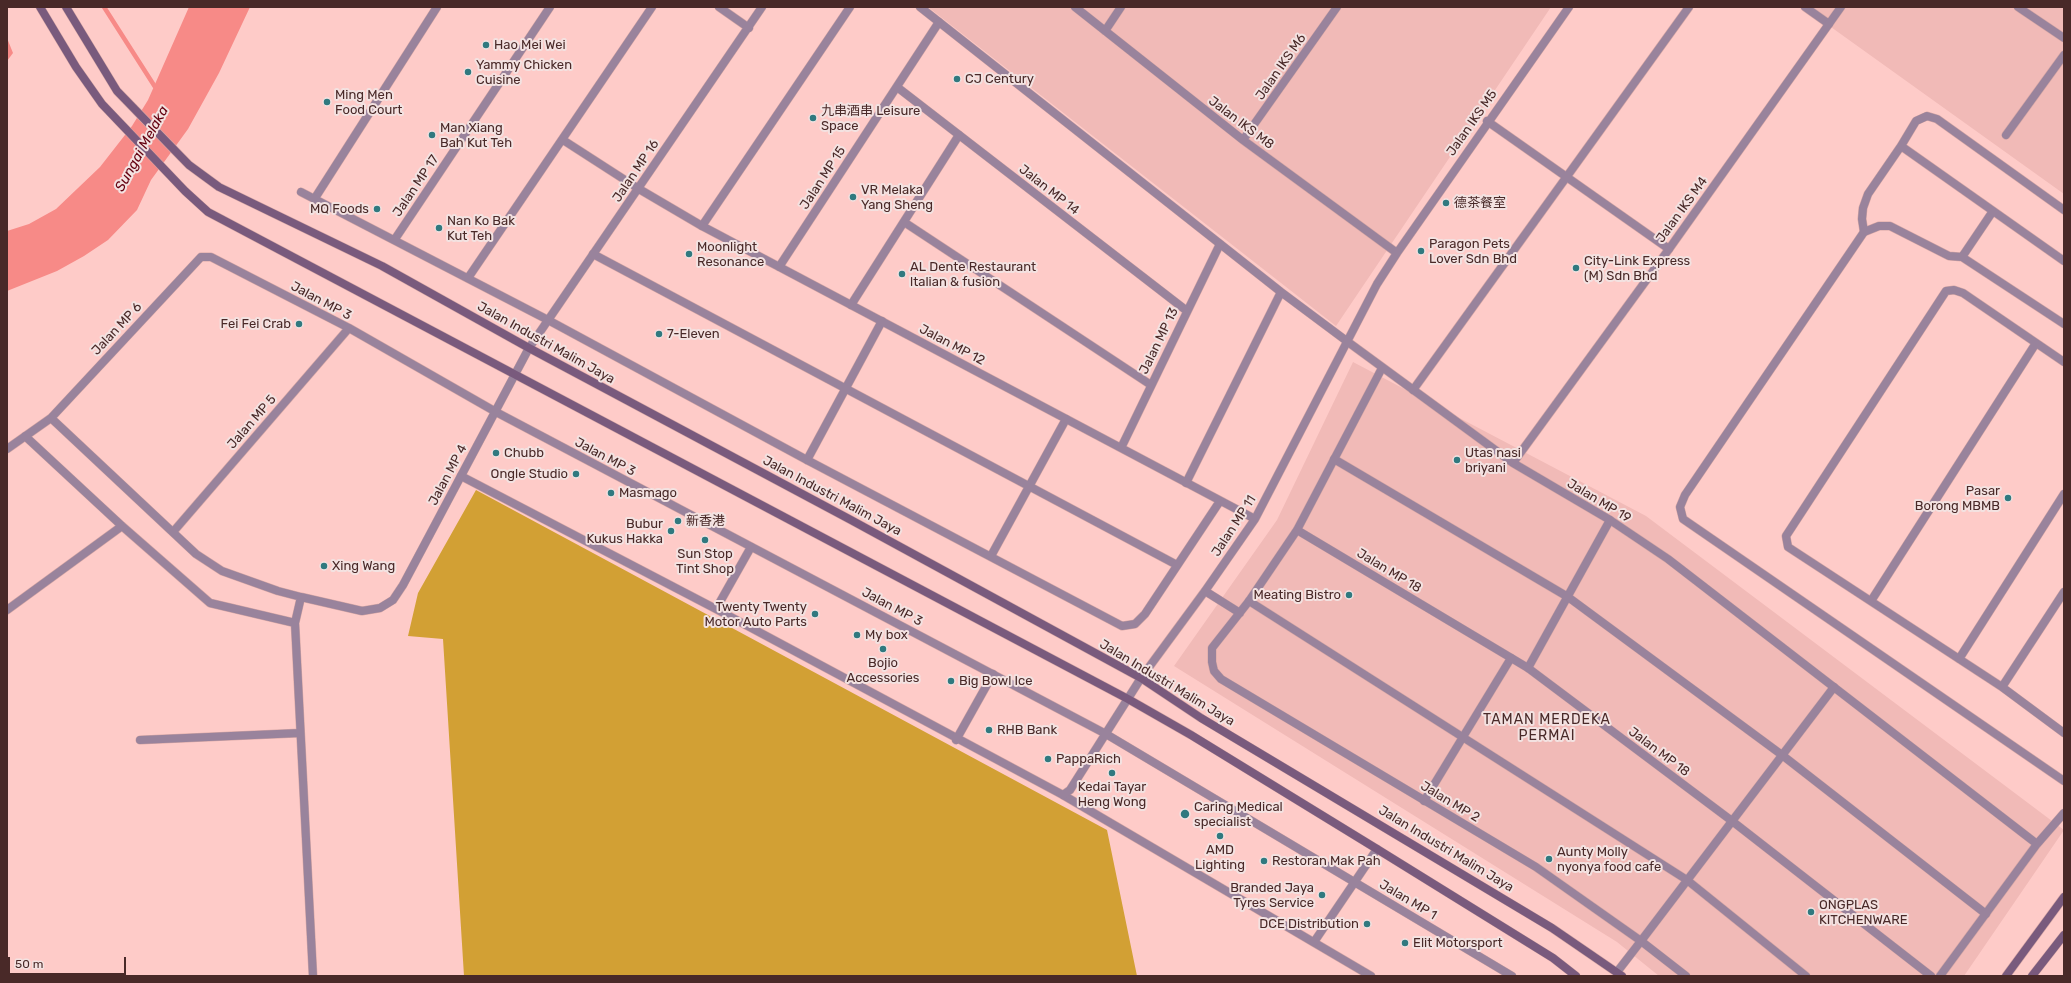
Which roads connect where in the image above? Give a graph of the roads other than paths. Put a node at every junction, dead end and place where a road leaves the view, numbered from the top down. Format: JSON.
{"nodes":[{"id":1,"x":40,"y":7,"type":"edge"},
{"id":2,"x":66,"y":7,"type":"edge"},
{"id":3,"x":437,"y":7,"type":"edge"},
{"id":4,"x":550,"y":7,"type":"edge"},
{"id":5,"x":652,"y":7,"type":"edge"},
{"id":6,"x":719,"y":7,"type":"edge"},
{"id":7,"x":762,"y":7,"type":"edge"},
{"id":8,"x":850,"y":7,"type":"edge"},
{"id":9,"x":920,"y":7,"type":"edge"},
{"id":10,"x":1075,"y":7,"type":"edge"},
{"id":11,"x":1121,"y":7,"type":"edge"},
{"id":12,"x":1337,"y":7,"type":"edge"},
{"id":13,"x":1569,"y":7,"type":"edge"},
{"id":14,"x":1689,"y":7,"type":"edge"},
{"id":15,"x":1805,"y":7,"type":"edge"},
{"id":16,"x":1841,"y":7,"type":"edge"},
{"id":17,"x":2018,"y":7,"type":"edge"},
{"id":18,"x":939,"y":22,"type":"junction"},
{"id":19,"x":1829,"y":24,"type":"junction"},
{"id":20,"x":749,"y":28,"type":"junction"},
{"id":21,"x":1105,"y":31,"type":"junction"},
{"id":22,"x":2064,"y":38,"type":"edge"},
{"id":23,"x":2064,"y":55,"type":"edge"},
{"id":24,"x":897,"y":87,"type":"junction"},
{"id":25,"x":1487,"y":121,"type":"junction"},
{"id":26,"x":959,"y":135,"type":"junction"},
{"id":27,"x":2006,"y":135,"type":"dead end"},
{"id":28,"x":563,"y":140,"type":"junction"},
{"id":29,"x":1243,"y":140,"type":"junction"},
{"id":30,"x":1901,"y":146,"type":"junction"},
{"id":31,"x":1568,"y":176,"type":"junction"},
{"id":32,"x":639,"y":189,"type":"junction"},
{"id":33,"x":302,"y":192,"type":"dead end"},
{"id":34,"x":315,"y":198,"type":"junction"},
{"id":35,"x":2064,"y":210,"type":"edge"},
{"id":36,"x":1993,"y":211,"type":"junction"},
{"id":37,"x":904,"y":222,"type":"junction"},
{"id":38,"x":702,"y":226,"type":"junction"},
{"id":39,"x":1864,"y":232,"type":"junction"},
{"id":40,"x":394,"y":239,"type":"junction"},
{"id":41,"x":1220,"y":244,"type":"junction"},
{"id":42,"x":1669,"y":249,"type":"junction"},
{"id":43,"x":1396,"y":253,"type":"junction"},
{"id":44,"x":593,"y":254,"type":"junction"},
{"id":45,"x":201,"y":257,"type":"joint"},
{"id":46,"x":1962,"y":257,"type":"junction"},
{"id":47,"x":2064,"y":261,"type":"edge"},
{"id":48,"x":779,"y":267,"type":"junction"},
{"id":49,"x":468,"y":278,"type":"junction"},
{"id":50,"x":1281,"y":292,"type":"junction"},
{"id":51,"x":851,"y":305,"type":"junction"},
{"id":52,"x":1187,"y":311,"type":"junction"},
{"id":53,"x":548,"y":320,"type":"junction"},
{"id":54,"x":882,"y":321,"type":"junction"},
{"id":55,"x":2064,"y":324,"type":"edge"},
{"id":56,"x":349,"y":328,"type":"junction"},
{"id":57,"x":1348,"y":342,"type":"junction"},
{"id":58,"x":2036,"y":343,"type":"junction"},
{"id":59,"x":530,"y":348,"type":"junction"},
{"id":60,"x":2064,"y":362,"type":"edge"},
{"id":61,"x":1382,"y":368,"type":"junction"},
{"id":62,"x":515,"y":375,"type":"junction"},
{"id":63,"x":1151,"y":384,"type":"junction"},
{"id":64,"x":846,"y":389,"type":"junction"},
{"id":65,"x":1413,"y":390,"type":"junction"},
{"id":66,"x":496,"y":412,"type":"junction"},
{"id":67,"x":51,"y":418,"type":"junction"},
{"id":68,"x":1066,"y":419,"type":"junction"},
{"id":69,"x":25,"y":436,"type":"junction"},
{"id":70,"x":1121,"y":448,"type":"junction"},
{"id":71,"x":7,"y":449,"type":"edge"},
{"id":72,"x":1334,"y":459,"type":"junction"},
{"id":73,"x":807,"y":460,"type":"junction"},
{"id":74,"x":1513,"y":464,"type":"junction"},
{"id":75,"x":461,"y":476,"type":"junction"},
{"id":76,"x":1186,"y":483,"type":"junction"},
{"id":77,"x":1029,"y":487,"type":"junction"},
{"id":78,"x":2064,"y":494,"type":"edge"},
{"id":79,"x":1220,"y":501,"type":"junction"},
{"id":80,"x":1255,"y":519,"type":"junction"},
{"id":81,"x":1610,"y":520,"type":"junction"},
{"id":82,"x":122,"y":526,"type":"junction"},
{"id":83,"x":1297,"y":530,"type":"junction"},
{"id":84,"x":173,"y":532,"type":"junction"},
{"id":85,"x":751,"y":547,"type":"junction"},
{"id":86,"x":991,"y":556,"type":"junction"},
{"id":87,"x":1177,"y":565,"type":"junction"},
{"id":88,"x":1205,"y":591,"type":"junction"},
{"id":89,"x":2064,"y":592,"type":"edge"},
{"id":90,"x":301,"y":597,"type":"junction"},
{"id":91,"x":1568,"y":597,"type":"junction"},
{"id":92,"x":1249,"y":601,"type":"junction"},
{"id":93,"x":1871,"y":601,"type":"junction"},
{"id":94,"x":716,"y":609,"type":"junction"},
{"id":95,"x":7,"y":610,"type":"edge"},
{"id":96,"x":1240,"y":613,"type":"junction"},
{"id":97,"x":295,"y":623,"type":"junction"},
{"id":98,"x":1511,"y":658,"type":"junction"},
{"id":99,"x":1959,"y":659,"type":"junction"},
{"id":100,"x":1528,"y":668,"type":"junction"},
{"id":101,"x":993,"y":674,"type":"junction"},
{"id":102,"x":1141,"y":678,"type":"junction"},
{"id":103,"x":1834,"y":687,"type":"junction"},
{"id":104,"x":2002,"y":688,"type":"junction"},
{"id":105,"x":1128,"y":699,"type":"junction"},
{"id":106,"x":300,"y":733,"type":"junction"},
{"id":107,"x":2064,"y":733,"type":"edge"},
{"id":108,"x":1106,"y":734,"type":"junction"},
{"id":109,"x":1463,"y":737,"type":"junction"},
{"id":110,"x":140,"y":740,"type":"dead end"},
{"id":111,"x":956,"y":740,"type":"junction"},
{"id":112,"x":1782,"y":755,"type":"junction"},
{"id":113,"x":2064,"y":781,"type":"edge"},
{"id":114,"x":1063,"y":795,"type":"junction"},
{"id":115,"x":1424,"y":801,"type":"junction"},
{"id":116,"x":2064,"y":813,"type":"edge"},
{"id":117,"x":1732,"y":821,"type":"junction"},
{"id":118,"x":2038,"y":844,"type":"junction"},
{"id":119,"x":1377,"y":849,"type":"junction"},
{"id":120,"x":1687,"y":880,"type":"junction"},
{"id":121,"x":1356,"y":882,"type":"junction"},
{"id":122,"x":2064,"y":897,"type":"edge"},
{"id":123,"x":1986,"y":914,"type":"junction"},
{"id":124,"x":2064,"y":935,"type":"edge"},
{"id":125,"x":1641,"y":940,"type":"junction"},
{"id":126,"x":1314,"y":942,"type":"junction"},
{"id":127,"x":1619,"y":974,"type":"edge"},
{"id":128,"x":313,"y":976,"type":"edge"},
{"id":129,"x":1371,"y":976,"type":"edge"},
{"id":130,"x":1512,"y":976,"type":"edge"},
{"id":131,"x":1576,"y":976,"type":"edge"},
{"id":132,"x":1686,"y":976,"type":"edge"},
{"id":133,"x":1806,"y":976,"type":"edge"},
{"id":134,"x":1931,"y":976,"type":"edge"},
{"id":135,"x":1940,"y":976,"type":"edge"},
{"id":136,"x":2006,"y":976,"type":"edge"},
{"id":137,"x":2032,"y":976,"type":"edge"}],
"edges":[{"from":1,"to":62,"type":"main road"},
{"from":2,"to":59,"type":"main road","name":"Jalan Industri Malim Jaya"},
{"from":3,"to":34,"type":"street"},
{"from":4,"to":40,"type":"street","name":"Jalan MP 17"},
{"from":5,"to":28,"type":"street"},
{"from":6,"to":20,"type":"street"},
{"from":7,"to":20,"type":"street","name":"Jalan MP 16"},
{"from":8,"to":38,"type":"street"},
{"from":9,"to":18,"type":"street","name":"Jalan MP 19"},
{"from":10,"to":21,"type":"street","name":"Jalan IKS M8"},
{"from":11,"to":21,"type":"street"},
{"from":12,"to":29,"type":"street","name":"Jalan IKS M6"},
{"from":13,"to":25,"type":"street","name":"Jalan IKS M5"},
{"from":14,"to":31,"type":"street"},
{"from":15,"to":19,"type":"street"},
{"from":16,"to":19,"type":"street","name":"Jalan IKS M4"},
{"from":17,"to":22,"type":"street"},
{"from":18,"to":24,"type":"street","name":"Jalan MP 15"},
{"from":18,"to":41,"type":"street","name":"Jalan MP 19"},
{"from":19,"to":42,"type":"street","name":"Jalan IKS M4"},
{"from":20,"to":32,"type":"street","name":"Jalan MP 16"},
{"from":21,"to":29,"type":"street","name":"Jalan IKS M8"},
{"from":23,"to":27,"type":"street"},
{"from":24,"to":26,"type":"street","name":"Jalan MP 14"},
{"from":24,"to":48,"type":"street","name":"Jalan MP 15"},
{"from":25,"to":31,"type":"street"},
{"from":25,"to":43,"type":"street","name":"Jalan IKS M5"},
{"from":26,"to":37,"type":"street"},
{"from":26,"to":52,"type":"street","name":"Jalan MP 14"},
{"from":28,"to":32,"type":"street","name":"Jalan MP 12"},
{"from":28,"to":49,"type":"street"},
{"from":29,"to":43,"type":"street","name":"Jalan IKS M8"},
{"from":30,"to":35,"type":"street"},
{"from":30,"to":36,"type":"street"},
{"from":30,"to":39,"type":"street"},
{"from":31,"to":42,"type":"street"},
{"from":31,"to":65,"type":"street"},
{"from":32,"to":38,"type":"street","name":"Jalan MP 12"},
{"from":32,"to":44,"type":"street","name":"Jalan MP 16"},
{"from":33,"to":34,"type":"street"},
{"from":34,"to":40,"type":"street"},
{"from":36,"to":46,"type":"street"},
{"from":36,"to":47,"type":"street"},
{"from":37,"to":51,"type":"street"},
{"from":37,"to":63,"type":"street"},
{"from":38,"to":48,"type":"street","name":"Jalan MP 12"},
{"from":39,"to":46,"type":"street"},
{"from":39,"to":113,"type":"street"},
{"from":40,"to":49,"type":"street"},
{"from":41,"to":50,"type":"street","name":"Jalan MP 19"},
{"from":41,"to":52,"type":"street","name":"Jalan MP 13"},
{"from":42,"to":74,"type":"street","name":"Jalan IKS M4"},
{"from":43,"to":57,"type":"street","name":"Jalan MP 11"},
{"from":44,"to":53,"type":"street","name":"Jalan MP 16"},
{"from":44,"to":64,"type":"street"},
{"from":45,"to":56,"type":"street","name":"Jalan MP 3"},
{"from":45,"to":67,"type":"street","name":"Jalan MP 6"},
{"from":46,"to":55,"type":"street"},
{"from":48,"to":51,"type":"street","name":"Jalan MP 12"},
{"from":49,"to":53,"type":"street"},
{"from":50,"to":57,"type":"street","name":"Jalan MP 19"},
{"from":50,"to":76,"type":"street"},
{"from":51,"to":54,"type":"street","name":"Jalan MP 12"},
{"from":52,"to":63,"type":"street","name":"Jalan MP 13"},
{"from":53,"to":59,"type":"street","name":"Jalan MP 16"},
{"from":53,"to":73,"type":"street"},
{"from":54,"to":64,"type":"street"},
{"from":54,"to":68,"type":"street","name":"Jalan MP 12"},
{"from":56,"to":66,"type":"street","name":"Jalan MP 3"},
{"from":56,"to":84,"type":"street","name":"Jalan MP 5"},
{"from":57,"to":61,"type":"street","name":"Jalan MP 19"},
{"from":57,"to":80,"type":"street","name":"Jalan MP 11"},
{"from":58,"to":60,"type":"street"},
{"from":58,"to":93,"type":"street"},
{"from":58,"to":93,"type":"street"},
{"from":59,"to":62,"type":"street","name":"Jalan MP 4"},
{"from":59,"to":102,"type":"main road","name":"Jalan Industri Malim Jaya"},
{"from":61,"to":65,"type":"street","name":"Jalan MP 19"},
{"from":61,"to":72,"type":"street"},
{"from":62,"to":66,"type":"street","name":"Jalan MP 4"},
{"from":62,"to":105,"type":"main road"},
{"from":63,"to":70,"type":"street","name":"Jalan MP 13"},
{"from":64,"to":73,"type":"street"},
{"from":64,"to":77,"type":"street"},
{"from":65,"to":74,"type":"street","name":"Jalan MP 19"},
{"from":66,"to":75,"type":"street","name":"Jalan MP 4"},
{"from":66,"to":85,"type":"street","name":"Jalan MP 3"},
{"from":67,"to":69,"type":"street","name":"Jalan MP 6"},
{"from":67,"to":84,"type":"street"},
{"from":68,"to":70,"type":"street","name":"Jalan MP 12"},
{"from":68,"to":77,"type":"street"},
{"from":69,"to":71,"type":"street","name":"Jalan MP 6"},
{"from":69,"to":82,"type":"street"},
{"from":70,"to":76,"type":"street","name":"Jalan MP 12"},
{"from":72,"to":83,"type":"street"},
{"from":72,"to":91,"type":"street"},
{"from":73,"to":86,"type":"street"},
{"from":74,"to":81,"type":"street","name":"Jalan MP 19"},
{"from":75,"to":90,"type":"street","name":"Jalan MP 4"},
{"from":75,"to":94,"type":"street"},
{"from":76,"to":79,"type":"street","name":"Jalan MP 12"},
{"from":77,"to":86,"type":"street"},
{"from":77,"to":87,"type":"street"},
{"from":78,"to":99,"type":"street"},
{"from":79,"to":80,"type":"street","name":"Jalan MP 12"},
{"from":79,"to":87,"type":"street"},
{"from":80,"to":88,"type":"street","name":"Jalan MP 11"},
{"from":81,"to":91,"type":"street"},
{"from":81,"to":103,"type":"street","name":"Jalan MP 19"},
{"from":82,"to":95,"type":"street"},
{"from":82,"to":97,"type":"street"},
{"from":83,"to":92,"type":"street"},
{"from":83,"to":98,"type":"street","name":"Jalan MP 18"},
{"from":84,"to":90,"type":"street"},
{"from":85,"to":94,"type":"street"},
{"from":85,"to":101,"type":"street","name":"Jalan MP 3"},
{"from":86,"to":87,"type":"street"},
{"from":88,"to":96,"type":"street"},
{"from":88,"to":102,"type":"street","name":"Jalan MP 11"},
{"from":89,"to":104,"type":"street"},
{"from":90,"to":97,"type":"street"},
{"from":91,"to":100,"type":"street"},
{"from":91,"to":112,"type":"street"},
{"from":92,"to":96,"type":"street"},
{"from":92,"to":109,"type":"street"},
{"from":93,"to":99,"type":"street"},
{"from":94,"to":111,"type":"street"},
{"from":96,"to":115,"type":"street","name":"Jalan MP 2"},
{"from":97,"to":106,"type":"street"},
{"from":98,"to":100,"type":"street","name":"Jalan MP 18"},
{"from":98,"to":109,"type":"street"},
{"from":99,"to":104,"type":"street"},
{"from":100,"to":117,"type":"street","name":"Jalan MP 18"},
{"from":101,"to":108,"type":"street","name":"Jalan MP 3"},
{"from":101,"to":111,"type":"street"},
{"from":102,"to":105,"type":"street","name":"Jalan MP 11"},
{"from":102,"to":127,"type":"main road","name":"Jalan Industri Malim Jaya"},
{"from":103,"to":112,"type":"street"},
{"from":103,"to":118,"type":"street","name":"Jalan MP 19"},
{"from":104,"to":107,"type":"street"},
{"from":105,"to":108,"type":"street","name":"Jalan MP 11"},
{"from":105,"to":119,"type":"main road"},
{"from":106,"to":110,"type":"street"},
{"from":106,"to":128,"type":"street"},
{"from":108,"to":114,"type":"street","name":"Jalan MP 11"},
{"from":108,"to":121,"type":"street","name":"Jalan MP 1"},
{"from":109,"to":115,"type":"street"},
{"from":109,"to":120,"type":"street"},
{"from":111,"to":114,"type":"street"},
{"from":112,"to":117,"type":"street"},
{"from":112,"to":123,"type":"street"},
{"from":114,"to":126,"type":"street"},
{"from":115,"to":125,"type":"street","name":"Jalan MP 2"},
{"from":116,"to":118,"type":"street"},
{"from":117,"to":120,"type":"street"},
{"from":117,"to":134,"type":"street","name":"Jalan MP 18"},
{"from":118,"to":123,"type":"street"},
{"from":119,"to":121,"type":"street"},
{"from":119,"to":131,"type":"main road"},
{"from":120,"to":125,"type":"street"},
{"from":120,"to":133,"type":"street"},
{"from":121,"to":126,"type":"street"},
{"from":121,"to":130,"type":"street","name":"Jalan MP 1"},
{"from":122,"to":136,"type":"main road"},
{"from":123,"to":135,"type":"street"},
{"from":124,"to":137,"type":"main road"},
{"from":125,"to":127,"type":"street"},
{"from":125,"to":132,"type":"street","name":"Jalan MP 2"},
{"from":126,"to":129,"type":"street"}]}
